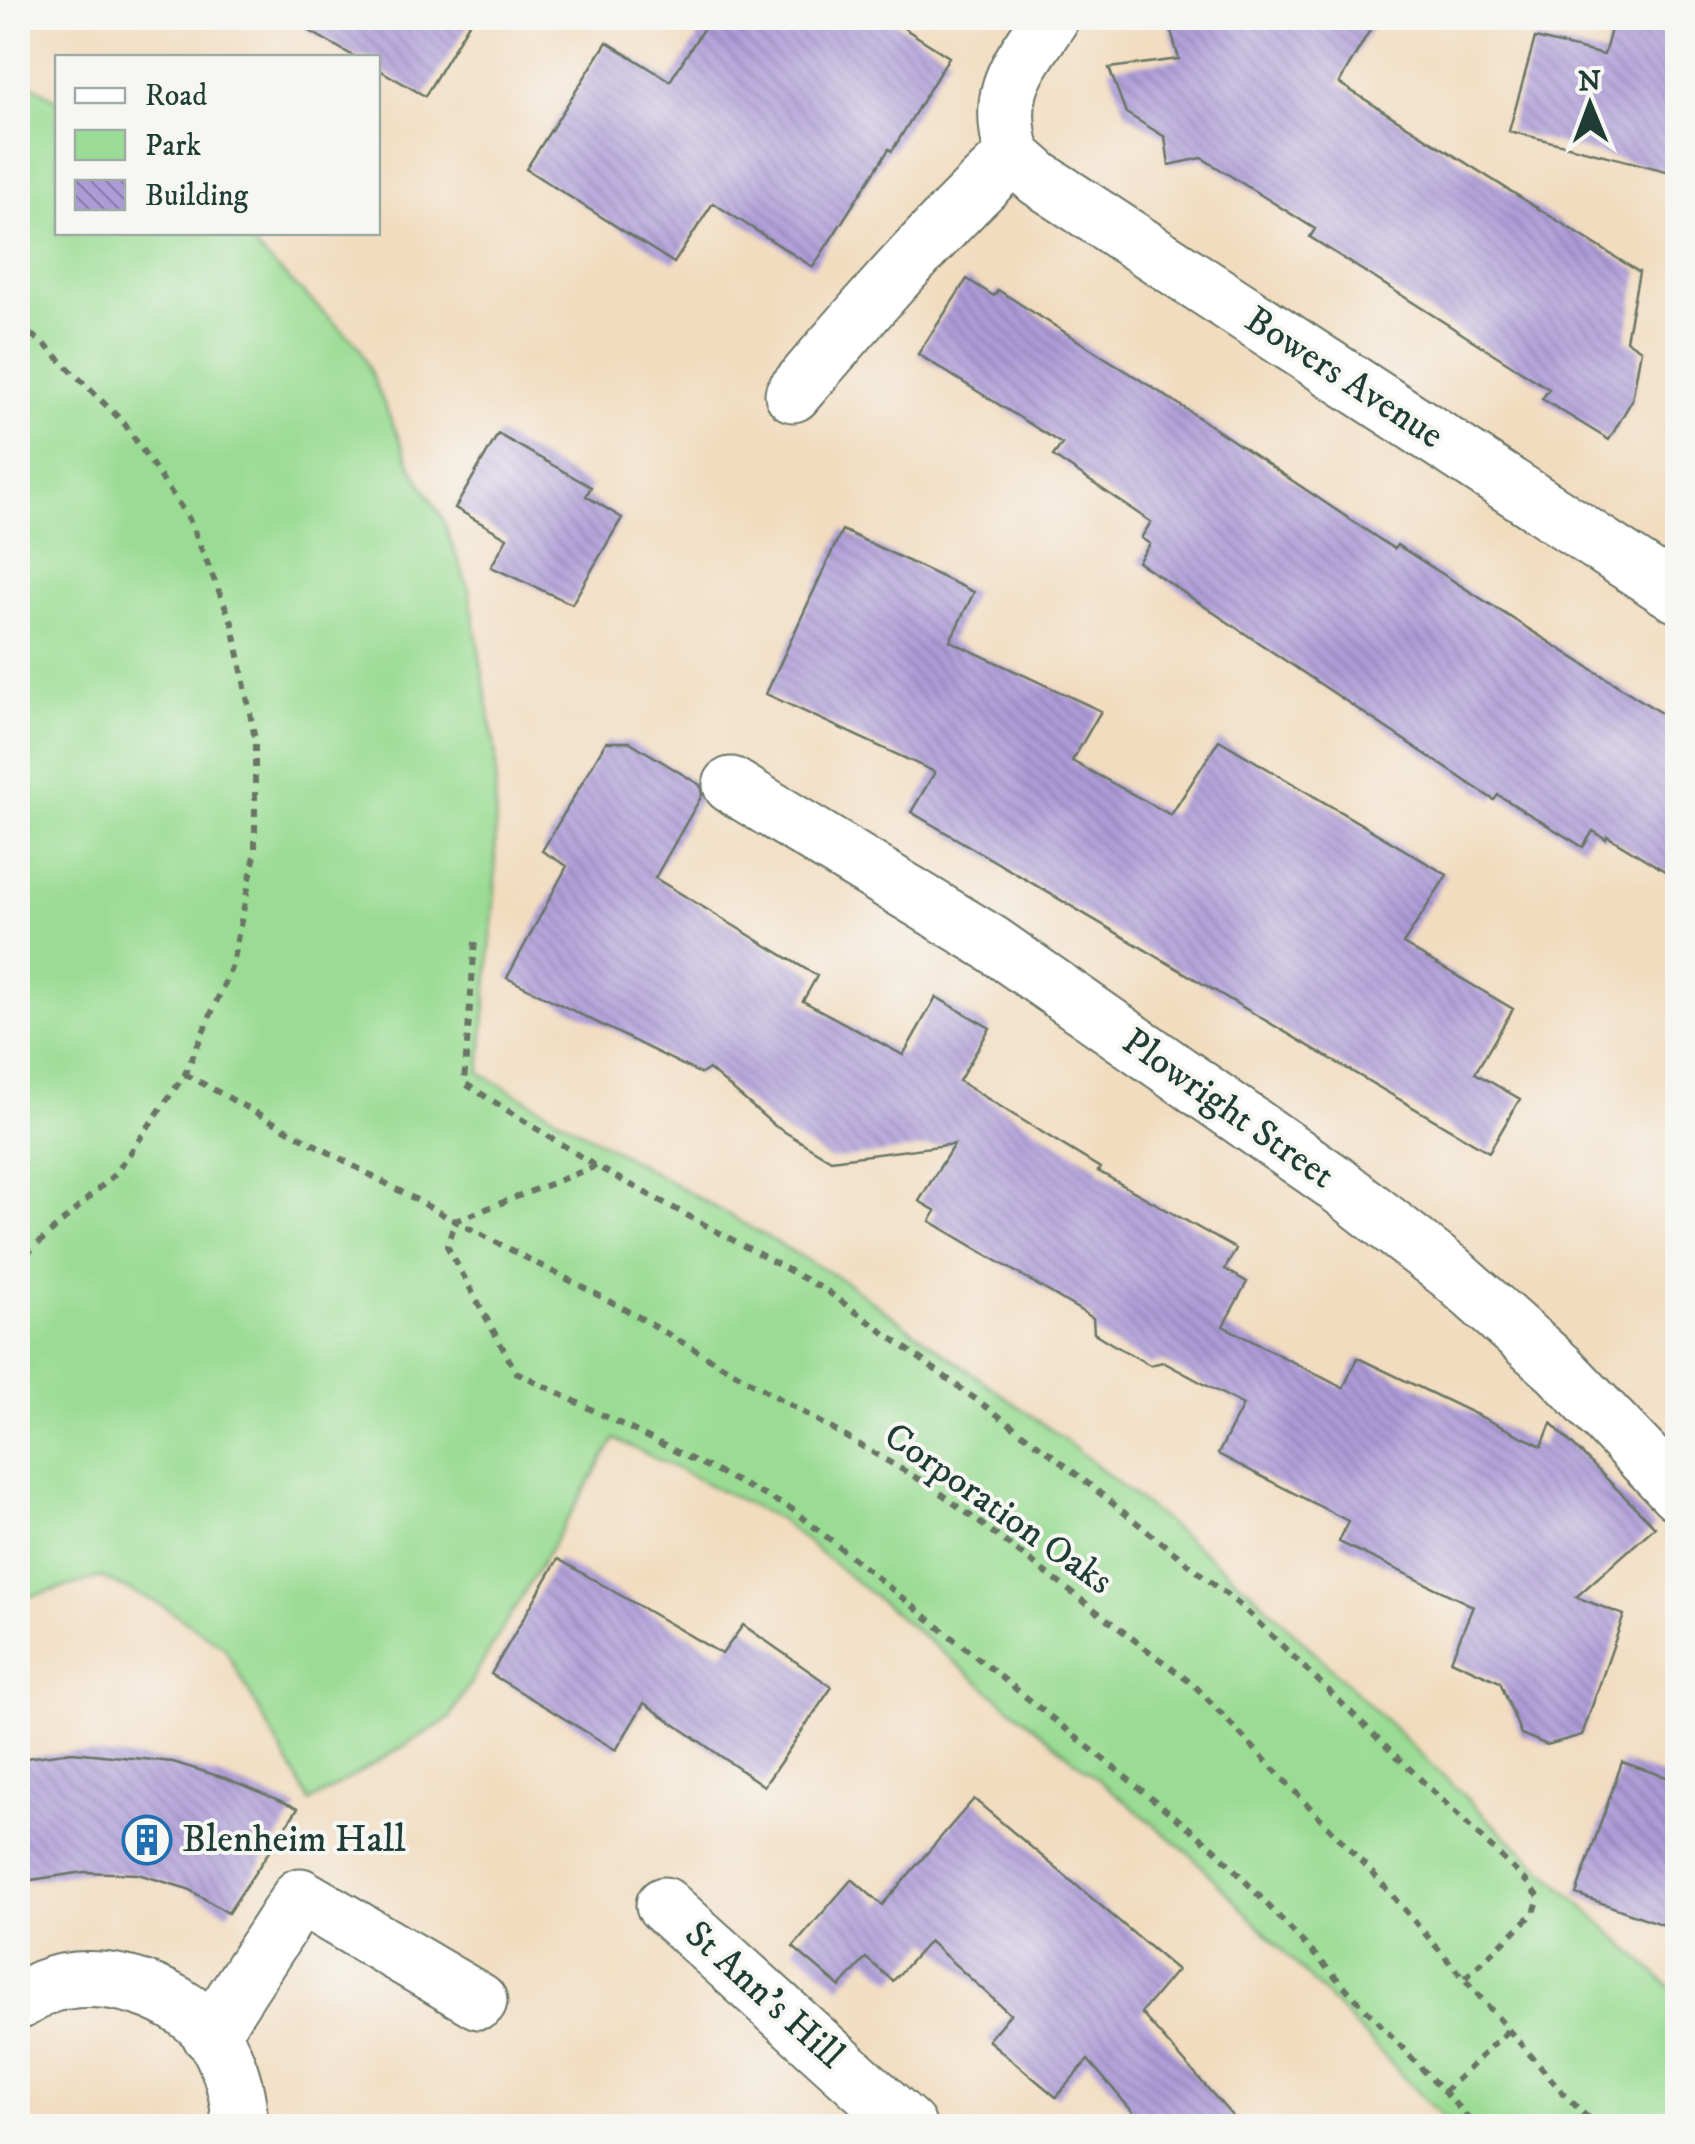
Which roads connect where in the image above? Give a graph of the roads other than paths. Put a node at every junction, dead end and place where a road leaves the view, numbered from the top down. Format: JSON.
{"nodes":[{"id":1,"x":1050,"y":18,"type":"edge"},
{"id":2,"x":1014,"y":156,"type":"junction"},
{"id":3,"x":793,"y":394,"type":"dead end"},
{"id":4,"x":1678,"y":596,"type":"edge"},
{"id":5,"x":731,"y":785,"type":"dead end"},
{"id":6,"x":1678,"y":1493,"type":"edge"},
{"id":7,"x":664,"y":1905,"type":"dead end"},
{"id":8,"x":480,"y":2001,"type":"dead end"},
{"id":9,"x":18,"y":2002,"type":"edge"},
{"id":10,"x":210,"y":2035,"type":"junction"},
{"id":11,"x":240,"y":2126,"type":"edge"},
{"id":12,"x":908,"y":2126,"type":"edge"}],
"edges":[{"from":1,"to":2,"type":"street"},
{"from":2,"to":3,"type":"street"},
{"from":2,"to":4,"type":"street","name":"Bowers Avenue"},
{"from":5,"to":6,"type":"street","name":"Plowright Street"},
{"from":7,"to":12,"type":"street","name":"St Ann's Hill"},
{"from":8,"to":10,"type":"street"},
{"from":9,"to":10,"type":"street"},
{"from":10,"to":11,"type":"street"}]}
